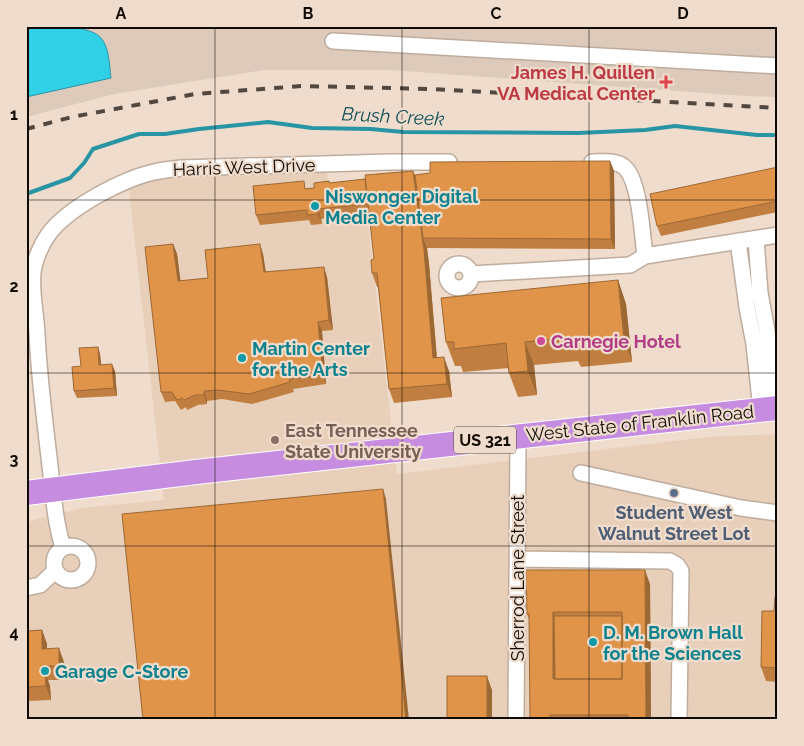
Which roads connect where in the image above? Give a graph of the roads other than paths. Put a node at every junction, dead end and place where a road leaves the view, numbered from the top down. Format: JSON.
{"nodes":[{"id":1,"x":332,"y":41,"type":"dead end"},
{"id":2,"x":778,"y":66,"type":"edge"},
{"id":3,"x":467,"y":162,"type":"edge"},
{"id":4,"x":582,"y":162,"type":"edge"},
{"id":5,"x":778,"y":235,"type":"edge"},
{"id":6,"x":756,"y":239,"type":"junction"},
{"id":7,"x":738,"y":241,"type":"junction"},
{"id":8,"x":645,"y":256,"type":"junction"},
{"id":9,"x":471,"y":274,"type":"dead end"},
{"id":10,"x":771,"y":409,"type":"edge"},
{"id":11,"x":518,"y":437,"type":"junction"},
{"id":12,"x":581,"y":473,"type":"dead end"},
{"id":13,"x":52,"y":490,"type":"junction"},
{"id":14,"x":26,"y":493,"type":"edge"},
{"id":15,"x":778,"y":513,"type":"edge"},
{"id":16,"x":63,"y":548,"type":"junction"},
{"id":17,"x":517,"y":559,"type":"junction"},
{"id":18,"x":55,"y":571,"type":"junction"},
{"id":19,"x":26,"y":588,"type":"edge"},
{"id":20,"x":516,"y":720,"type":"edge"},
{"id":21,"x":679,"y":720,"type":"edge"}],
"edges":[{"from":1,"to":2,"type":"street"},
{"from":3,"to":13,"type":"street","name":"Harris West Drive"},
{"from":4,"to":8,"type":"street"},
{"from":5,"to":6,"type":"street"},
{"from":6,"to":7,"type":"street"},
{"from":6,"to":10,"type":"street"},
{"from":7,"to":8,"type":"street"},
{"from":7,"to":10,"type":"street"},
{"from":8,"to":9,"type":"street"},
{"from":10,"to":11,"type":"highway","name":"West State of Franklin Road","number":"US 321"},
{"from":11,"to":13,"type":"highway","name":"West State of Franklin Road","number":"US 321"},
{"from":11,"to":17,"type":"street","name":"Sherrod Lane Street"},
{"from":12,"to":15,"type":"street"},
{"from":13,"to":14,"type":"highway","name":"West State of Franklin Road","number":"US 321"},
{"from":13,"to":16,"type":"street","name":"Harris West Drive"},
{"from":16,"to":18,"type":"street"},
{"from":16,"to":18,"type":"street"},
{"from":17,"to":20,"type":"street","name":"Sherrod Lane Street"},
{"from":17,"to":21,"type":"street"},
{"from":18,"to":19,"type":"street"}]}
